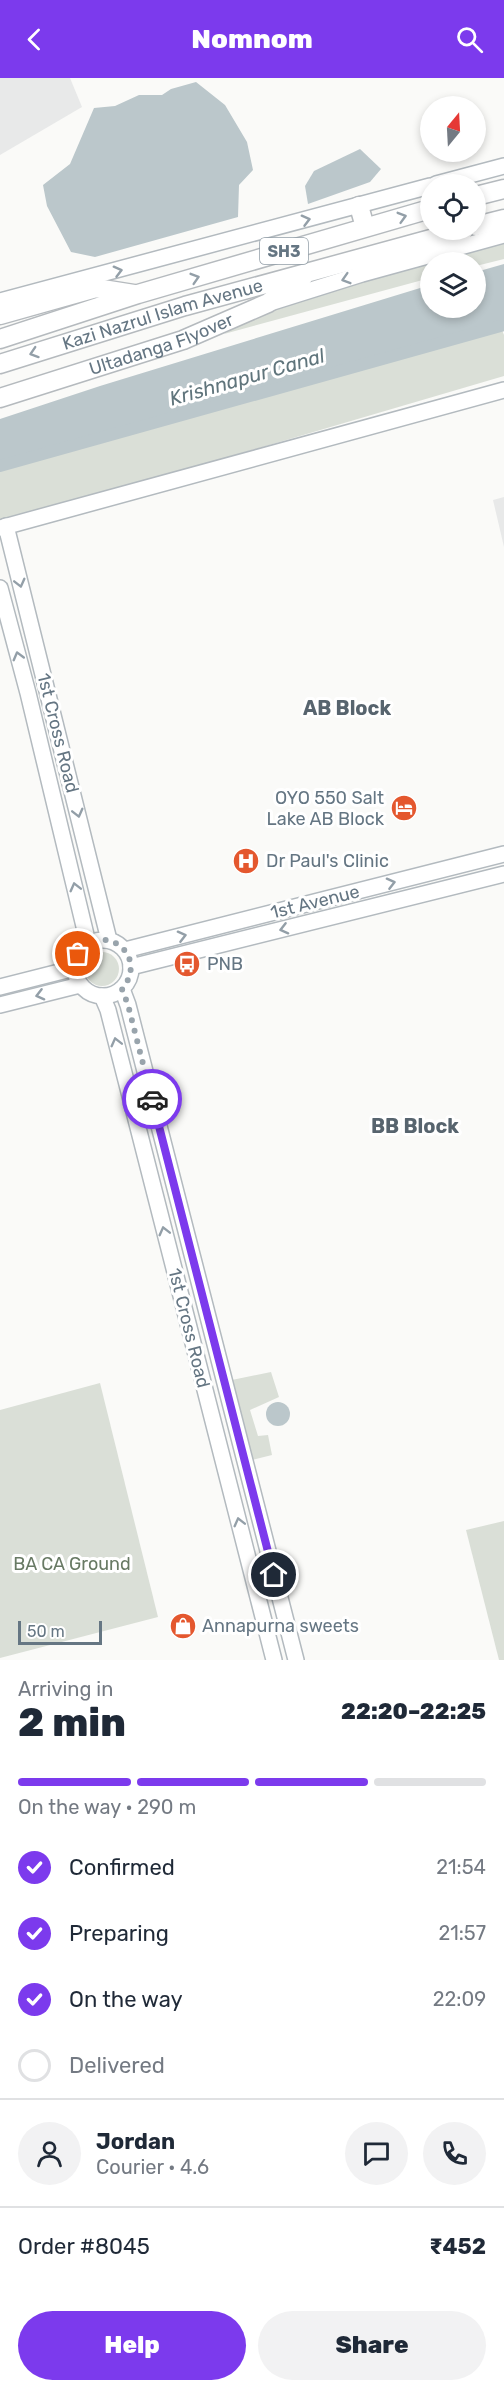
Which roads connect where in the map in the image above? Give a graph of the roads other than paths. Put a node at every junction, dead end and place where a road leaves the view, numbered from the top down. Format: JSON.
{"nodes":[{"id":1,"x":504,"y":166,"type":"edge"},
{"id":2,"x":474,"y":174,"type":"edge"},
{"id":3,"x":420,"y":189,"type":"edge"},
{"id":4,"x":504,"y":189,"type":"edge"},
{"id":5,"x":486,"y":194,"type":"edge"},
{"id":6,"x":359,"y":206,"type":"junction"},
{"id":7,"x":420,"y":211,"type":"edge"},
{"id":8,"x":504,"y":219,"type":"edge"},
{"id":9,"x":486,"y":224,"type":"edge"},
{"id":10,"x":365,"y":227,"type":"junction"},
{"id":11,"x":504,"y":235,"type":"edge"},
{"id":12,"x":426,"y":240,"type":"edge"},
{"id":13,"x":311,"y":270,"type":"junction"},
{"id":14,"x":138,"y":294,"type":"junction"},
{"id":15,"x":0,"y":301,"type":"edge"},
{"id":16,"x":268,"y":303,"type":"junction"},
{"id":17,"x":0,"y":315,"type":"edge"},
{"id":18,"x":0,"y":339,"type":"edge"},
{"id":19,"x":0,"y":364,"type":"edge"},
{"id":20,"x":504,"y":390,"type":"edge"},
{"id":21,"x":0,"y":398,"type":"edge"},
{"id":22,"x":3,"y":527,"type":"edge"},
{"id":23,"x":0,"y":588,"type":"edge"},
{"id":24,"x":46,"y":688,"type":"junction"},
{"id":25,"x":28,"y":693,"type":"junction"},
{"id":26,"x":504,"y":854,"type":"edge"},
{"id":27,"x":504,"y":874,"type":"edge"},
{"id":28,"x":311,"y":903,"type":"junction"},
{"id":29,"x":316,"y":921,"type":"junction"},
{"id":30,"x":109,"y":940,"type":"junction"},
{"id":31,"x":88,"y":944,"type":"junction"},
{"id":32,"x":125,"y":950,"type":"junction"},
{"id":33,"x":75,"y":968,"type":"junction"},
{"id":34,"x":131,"y":968,"type":"junction"},
{"id":35,"x":80,"y":985,"type":"junction"},
{"id":36,"x":0,"y":987,"type":"edge"},
{"id":37,"x":122,"y":989,"type":"junction"},
{"id":38,"x":102,"y":996,"type":"junction"},
{"id":39,"x":0,"y":1005,"type":"edge"},
{"id":40,"x":206,"y":1310,"type":"junction"},
{"id":41,"x":186,"y":1316,"type":"junction"},
{"id":42,"x":274,"y":1660,"type":"edge"},
{"id":43,"x":296,"y":1660,"type":"edge"}],
"edges":[{"from":1,"to":2,"type":"street"},
{"from":3,"to":6,"type":"street"},
{"from":4,"to":5,"type":"main road"},
{"from":6,"to":10,"type":"main road"},
{"from":15,"to":6,"type":"street","one_way":true},
{"from":10,"to":7,"type":"main road","name":"Kazi Nazrul Islam Avenue","number":"SH3","one_way":true},
{"from":8,"to":9,"type":"main road"},
{"from":14,"to":10,"type":"main road","name":"Kazi Nazrul Islam Avenue","number":"SH3","one_way":true},
{"from":11,"to":16,"type":"street","name":"Kazi Nazrul Islam Avenue","one_way":true},
{"from":12,"to":13,"type":"main road","name":"Kazi Nazrul Islam Avenue","number":"SH3"},
{"from":13,"to":16,"type":"main road","name":"Ultadanga Flyover","number":"SH3"},
{"from":13,"to":19,"type":"main road","name":"Kazi Nazrul Islam Avenue","one_way":true},
{"from":14,"to":17,"type":"main road","number":"SH3"},
{"from":14,"to":18,"type":"main road","name":"Kazi Nazrul Islam Avenue"},
{"from":16,"to":21,"type":"main road","name":"Ultadanga Flyover","number":"SH3"},
{"from":20,"to":22,"type":"street"},
{"from":22,"to":24,"type":"street","name":"1st Cross Road","one_way":true},
{"from":25,"to":23,"type":"street","one_way":true},
{"from":24,"to":25,"type":"street"},
{"from":24,"to":30,"type":"street","name":"1st Cross Road","one_way":true},
{"from":31,"to":25,"type":"street","one_way":true},
{"from":28,"to":26,"type":"street","name":"1st Avenue","one_way":true},
{"from":27,"to":29,"type":"street","name":"1st Avenue"},
{"from":28,"to":29,"type":"street"},
{"from":32,"to":28,"type":"street","name":"1st Avenue","one_way":true},
{"from":29,"to":34,"type":"street","name":"1st Avenue","one_way":true},
{"from":30,"to":31,"type":"street"},
{"from":30,"to":32,"type":"street"},
{"from":31,"to":33,"type":"street"},
{"from":32,"to":34,"type":"street"},
{"from":33,"to":35,"type":"street"},
{"from":33,"to":36,"type":"street"},
{"from":34,"to":37,"type":"street"},
{"from":35,"to":38,"type":"street"},
{"from":35,"to":39,"type":"street","one_way":true},
{"from":37,"to":38,"type":"street"},
{"from":37,"to":40,"type":"street","name":"1st Cross Road"},
{"from":41,"to":38,"type":"street","name":"1st Cross Road","one_way":true},
{"from":40,"to":41,"type":"street"},
{"from":40,"to":43,"type":"street","name":"1st Cross Road"},
{"from":42,"to":41,"type":"street","name":"1st Cross Road","one_way":true}]}
